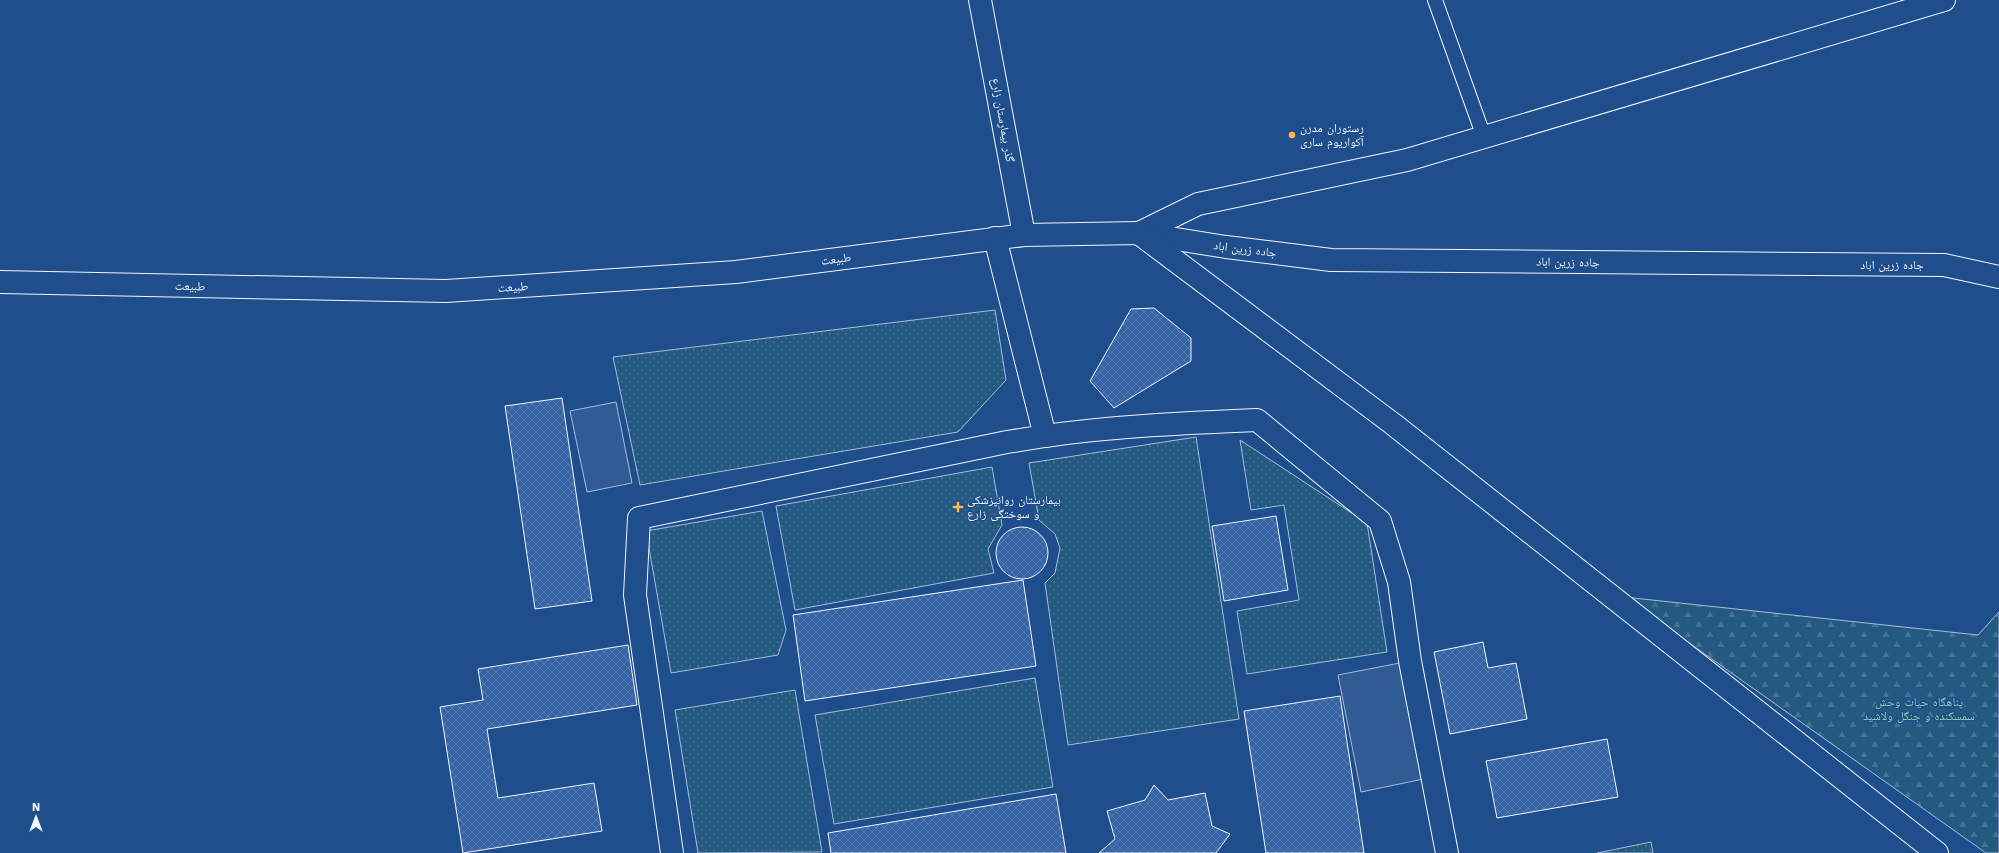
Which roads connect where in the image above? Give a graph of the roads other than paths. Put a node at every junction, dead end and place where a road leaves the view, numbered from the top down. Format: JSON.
{"nodes":[{"id":1,"x":1436,"y":0,"type":"edge"},
{"id":2,"x":1944,"y":0,"type":"edge"},
{"id":3,"x":982,"y":1,"type":"edge"},
{"id":4,"x":1484,"y":137,"type":"junction"},
{"id":5,"x":1138,"y":233,"type":"junction"},
{"id":6,"x":1024,"y":235,"type":"junction"},
{"id":7,"x":995,"y":238,"type":"junction"},
{"id":8,"x":1999,"y":277,"type":"edge"},
{"id":9,"x":0,"y":282,"type":"edge"},
{"id":10,"x":1045,"y":436,"type":"junction"},
{"id":11,"x":1929,"y":849,"type":"edge"},
{"id":12,"x":672,"y":853,"type":"edge"},
{"id":13,"x":1447,"y":853,"type":"edge"}],
"edges":[{"from":1,"to":4,"type":"lane"},
{"from":2,"to":4,"type":"street"},
{"from":3,"to":6,"type":"street","name":"گذر بیمارستان زارع"},
{"from":4,"to":5,"type":"street"},
{"from":5,"to":6,"type":"street","name":"طبیعت"},
{"from":5,"to":8,"type":"street","name":"جاده زرین اباد"},
{"from":5,"to":11,"type":"street"},
{"from":6,"to":7,"type":"street","name":"طبیعت"},
{"from":7,"to":9,"type":"street","name":"طبیعت"},
{"from":7,"to":10,"type":"street"},
{"from":10,"to":12,"type":"street"},
{"from":10,"to":13,"type":"street"}]}
